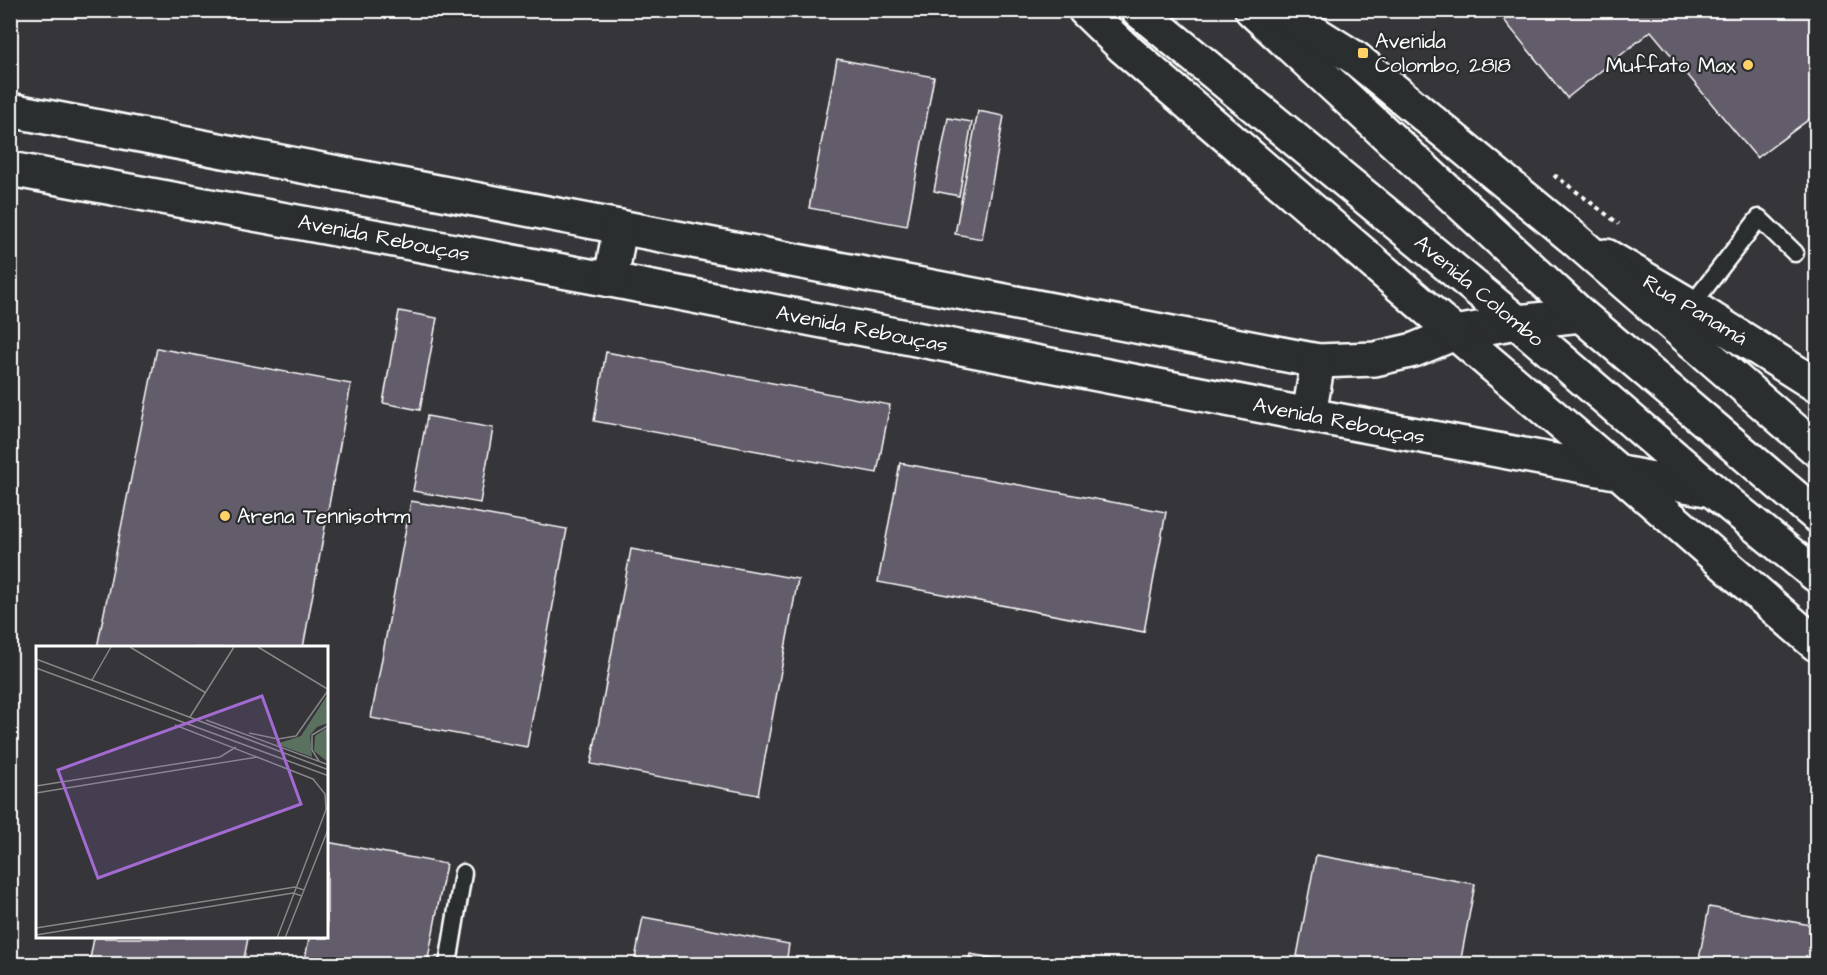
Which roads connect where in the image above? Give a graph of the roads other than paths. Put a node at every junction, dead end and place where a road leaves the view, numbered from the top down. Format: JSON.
{"nodes":[{"id":1,"x":1085,"y":10,"type":"edge"},
{"id":2,"x":1138,"y":10,"type":"edge"},
{"id":3,"x":1252,"y":10,"type":"edge"},
{"id":4,"x":1278,"y":10,"type":"edge"},
{"id":5,"x":10,"y":110,"type":"edge"},
{"id":6,"x":10,"y":169,"type":"edge"},
{"id":7,"x":620,"y":227,"type":"junction"},
{"id":8,"x":1572,"y":237,"type":"junction"},
{"id":9,"x":1796,"y":253,"type":"dead end"},
{"id":10,"x":611,"y":280,"type":"junction"},
{"id":11,"x":1691,"y":306,"type":"junction"},
{"id":12,"x":1581,"y":315,"type":"junction"},
{"id":13,"x":1517,"y":322,"type":"junction"},
{"id":14,"x":1455,"y":333,"type":"junction"},
{"id":15,"x":1318,"y":361,"type":"junction"},
{"id":16,"x":1816,"y":385,"type":"edge"},
{"id":17,"x":1308,"y":415,"type":"junction"},
{"id":18,"x":1816,"y":448,"type":"edge"},
{"id":19,"x":1621,"y":474,"type":"junction"},
{"id":20,"x":1712,"y":490,"type":"junction"},
{"id":21,"x":1816,"y":514,"type":"edge"},
{"id":22,"x":1816,"y":575,"type":"edge"},
{"id":23,"x":1816,"y":644,"type":"edge"},
{"id":24,"x":463,"y":873,"type":"dead end"},
{"id":25,"x":448,"y":964,"type":"edge"}],
"edges":[{"from":1,"to":14,"type":"main road"},
{"from":2,"to":13,"type":"main road","name":"Avenida Colombo"},
{"from":3,"to":12,"type":"main road"},
{"from":4,"to":8,"type":"main road"},
{"from":5,"to":7,"type":"main road"},
{"from":6,"to":10,"type":"main road","name":"Avenida Rebouças"},
{"from":7,"to":10,"type":"main road"},
{"from":7,"to":15,"type":"main road"},
{"from":8,"to":11,"type":"main road","name":"Rua Panamá"},
{"from":8,"to":18,"type":"main road"},
{"from":9,"to":11,"type":"lane"},
{"from":10,"to":17,"type":"main road","name":"Avenida Rebouças"},
{"from":11,"to":16,"type":"main road","name":"Rua Panamá"},
{"from":12,"to":13,"type":"main road"},
{"from":12,"to":21,"type":"main road"},
{"from":13,"to":14,"type":"main road"},
{"from":13,"to":20,"type":"main road","name":"Avenida Colombo"},
{"from":14,"to":15,"type":"main road"},
{"from":14,"to":19,"type":"main road"},
{"from":15,"to":17,"type":"main road"},
{"from":17,"to":19,"type":"main road","name":"Avenida Rebouças"},
{"from":19,"to":20,"type":"main road","name":"Avenida Rebouças"},
{"from":19,"to":23,"type":"main road"},
{"from":20,"to":22,"type":"main road","name":"Avenida Colombo"},
{"from":24,"to":25,"type":"lane"}]}
